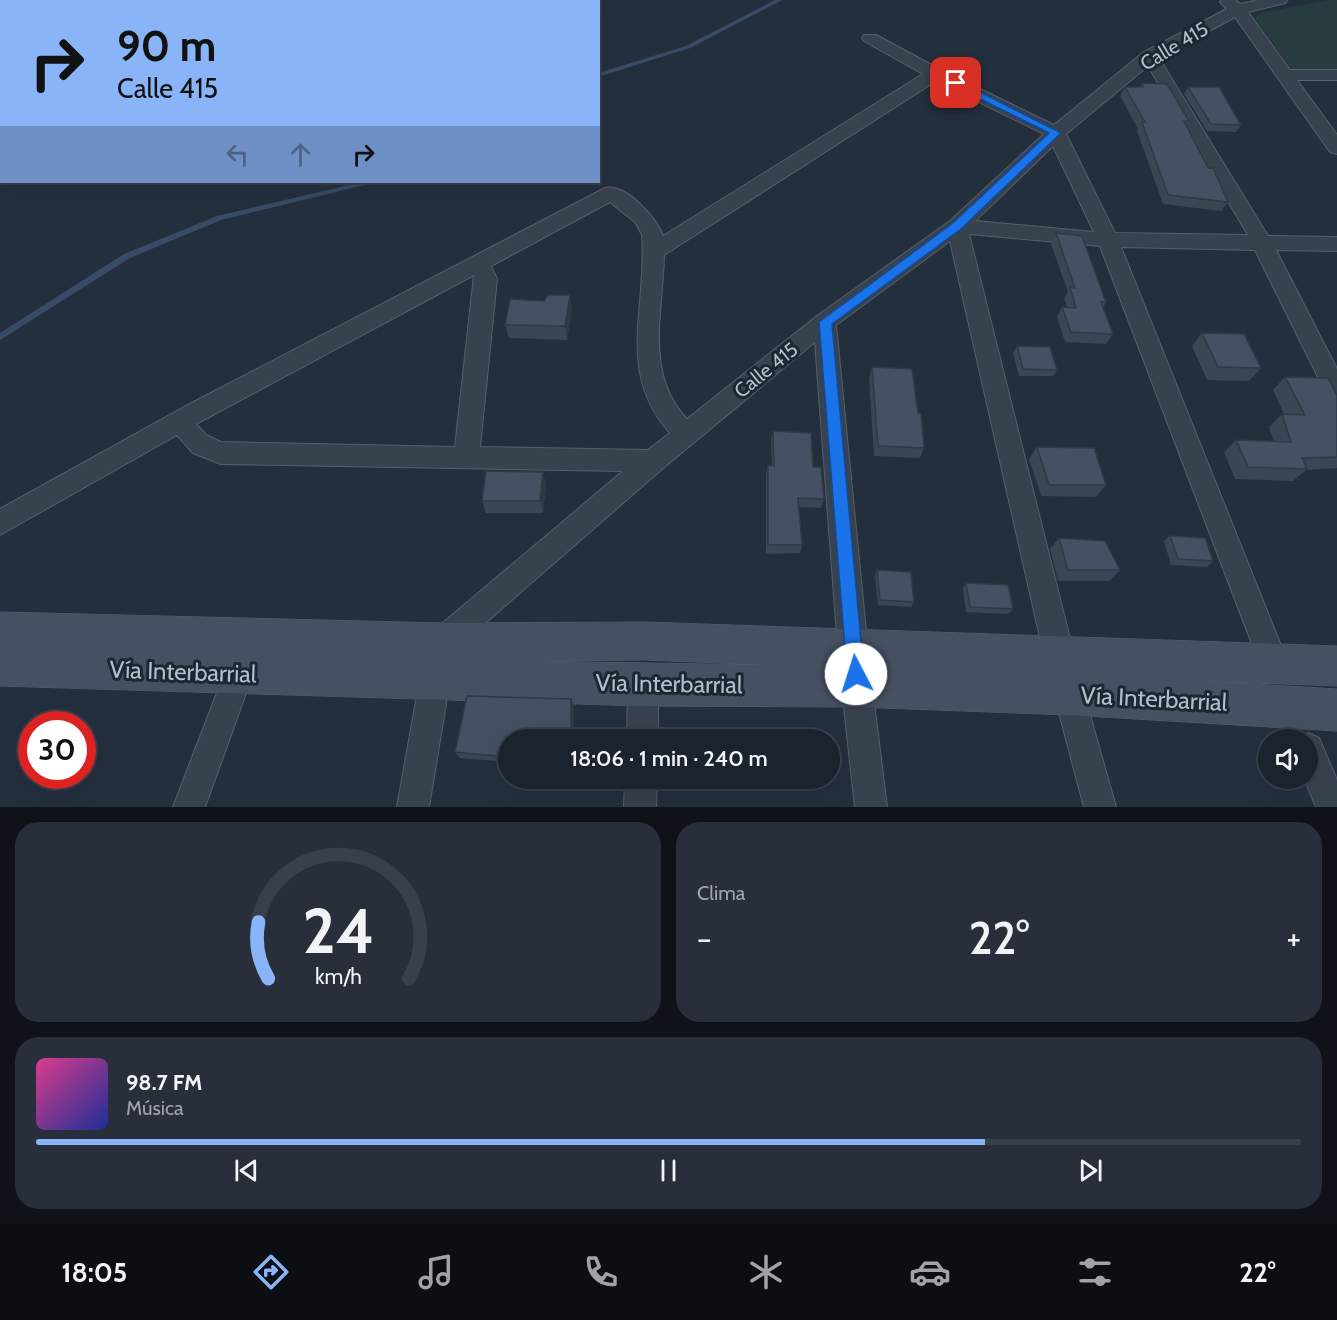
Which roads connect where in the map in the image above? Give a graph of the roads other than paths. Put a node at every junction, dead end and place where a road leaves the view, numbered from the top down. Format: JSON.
{"nodes":[{"id":1,"x":1277,"y":0,"type":"edge"},
{"id":2,"x":1232,"y":4,"type":"edge"},
{"id":3,"x":870,"y":38,"type":"dead end"},
{"id":4,"x":1150,"y":56,"type":"junction"},
{"id":5,"x":935,"y":74,"type":"junction"},
{"id":6,"x":1284,"y":75,"type":"junction"},
{"id":7,"x":1337,"y":75,"type":"edge"},
{"id":8,"x":1056,"y":133,"type":"junction"},
{"id":9,"x":1337,"y":148,"type":"edge"},
{"id":10,"x":957,"y":226,"type":"junction"},
{"id":11,"x":1108,"y":240,"type":"junction"},
{"id":12,"x":1262,"y":242,"type":"junction"},
{"id":13,"x":1337,"y":244,"type":"edge"},
{"id":14,"x":655,"y":251,"type":"junction"},
{"id":15,"x":480,"y":265,"type":"junction"},
{"id":16,"x":825,"y":322,"type":"junction"},
{"id":17,"x":1337,"y":392,"type":"edge"},
{"id":18,"x":182,"y":421,"type":"junction"},
{"id":19,"x":686,"y":434,"type":"junction"},
{"id":20,"x":466,"y":457,"type":"junction"},
{"id":21,"x":653,"y":461,"type":"junction"},
{"id":22,"x":0,"y":523,"type":"edge"},
{"id":23,"x":0,"y":631,"type":"edge"},
{"id":24,"x":1059,"y":655,"type":"junction"},
{"id":25,"x":439,"y":661,"type":"junction"},
{"id":26,"x":1273,"y":663,"type":"junction"},
{"id":27,"x":0,"y":666,"type":"edge"},
{"id":28,"x":1337,"y":666,"type":"edge"},
{"id":29,"x":855,"y":667,"type":"junction"},
{"id":30,"x":238,"y":674,"type":"junction"},
{"id":31,"x":643,"y":685,"type":"junction"},
{"id":32,"x":1069,"y":694,"type":"junction"},
{"id":33,"x":1337,"y":710,"type":"edge"},
{"id":34,"x":1298,"y":724,"type":"edge"},
{"id":35,"x":642,"y":729,"type":"edge"},
{"id":36,"x":1318,"y":773,"type":"edge"},
{"id":37,"x":641,"y":789,"type":"edge"},
{"id":38,"x":189,"y":807,"type":"edge"},
{"id":39,"x":413,"y":807,"type":"edge"},
{"id":40,"x":640,"y":807,"type":"edge"},
{"id":41,"x":871,"y":807,"type":"edge"},
{"id":42,"x":1100,"y":807,"type":"edge"},
{"id":43,"x":1332,"y":807,"type":"edge"}],
"edges":[{"from":1,"to":2,"type":"street","name":"Calle 415"},
{"from":2,"to":4,"type":"street","name":"Calle 415"},
{"from":2,"to":6,"type":"street"},
{"from":3,"to":5,"type":"street"},
{"from":4,"to":8,"type":"street","name":"Calle 415"},
{"from":4,"to":12,"type":"street"},
{"from":5,"to":8,"type":"street"},
{"from":5,"to":14,"type":"street"},
{"from":6,"to":7,"type":"street"},
{"from":6,"to":9,"type":"street"},
{"from":8,"to":10,"type":"street","name":"Calle 415"},
{"from":8,"to":11,"type":"street"},
{"from":10,"to":11,"type":"street"},
{"from":10,"to":16,"type":"street","name":"Calle 415"},
{"from":10,"to":24,"type":"street"},
{"from":11,"to":12,"type":"street"},
{"from":11,"to":26,"type":"street"},
{"from":12,"to":13,"type":"street"},
{"from":12,"to":17,"type":"street"},
{"from":14,"to":15,"type":"street"},
{"from":14,"to":19,"type":"street"},
{"from":15,"to":18,"type":"street"},
{"from":15,"to":20,"type":"street"},
{"from":16,"to":19,"type":"street","name":"Calle 415"},
{"from":16,"to":29,"type":"street"},
{"from":18,"to":20,"type":"street"},
{"from":18,"to":22,"type":"street"},
{"from":19,"to":21,"type":"street","name":"Calle 415"},
{"from":20,"to":21,"type":"street"},
{"from":21,"to":25,"type":"street","name":"Calle 415"},
{"from":23,"to":25,"type":"main road","name":"Vía Interbarrial"},
{"from":24,"to":26,"type":"main road","name":"Vía Interbarrial"},
{"from":24,"to":29,"type":"main road","name":"Vía Interbarrial"},
{"from":25,"to":29,"type":"main road","name":"Vía Interbarrial"},
{"from":25,"to":30,"type":"main road","name":"Vía Interbarrial"},
{"from":25,"to":31,"type":"main road","name":"Vía Interbarrial"},
{"from":25,"to":39,"type":"street"},
{"from":26,"to":28,"type":"main road","name":"Vía Interbarrial"},
{"from":27,"to":30,"type":"main road","name":"Vía Interbarrial"},
{"from":29,"to":31,"type":"main road","name":"Vía Interbarrial"},
{"from":29,"to":32,"type":"main road","name":"Vía Interbarrial"},
{"from":29,"to":41,"type":"street"},
{"from":30,"to":38,"type":"street"},
{"from":31,"to":35,"type":"street"},
{"from":32,"to":34,"type":"main road","name":"Vía Interbarrial"},
{"from":32,"to":42,"type":"street"},
{"from":33,"to":34,"type":"main road","name":"Vía Interbarrial"},
{"from":36,"to":43,"type":"street"},
{"from":37,"to":40,"type":"street"}]}
